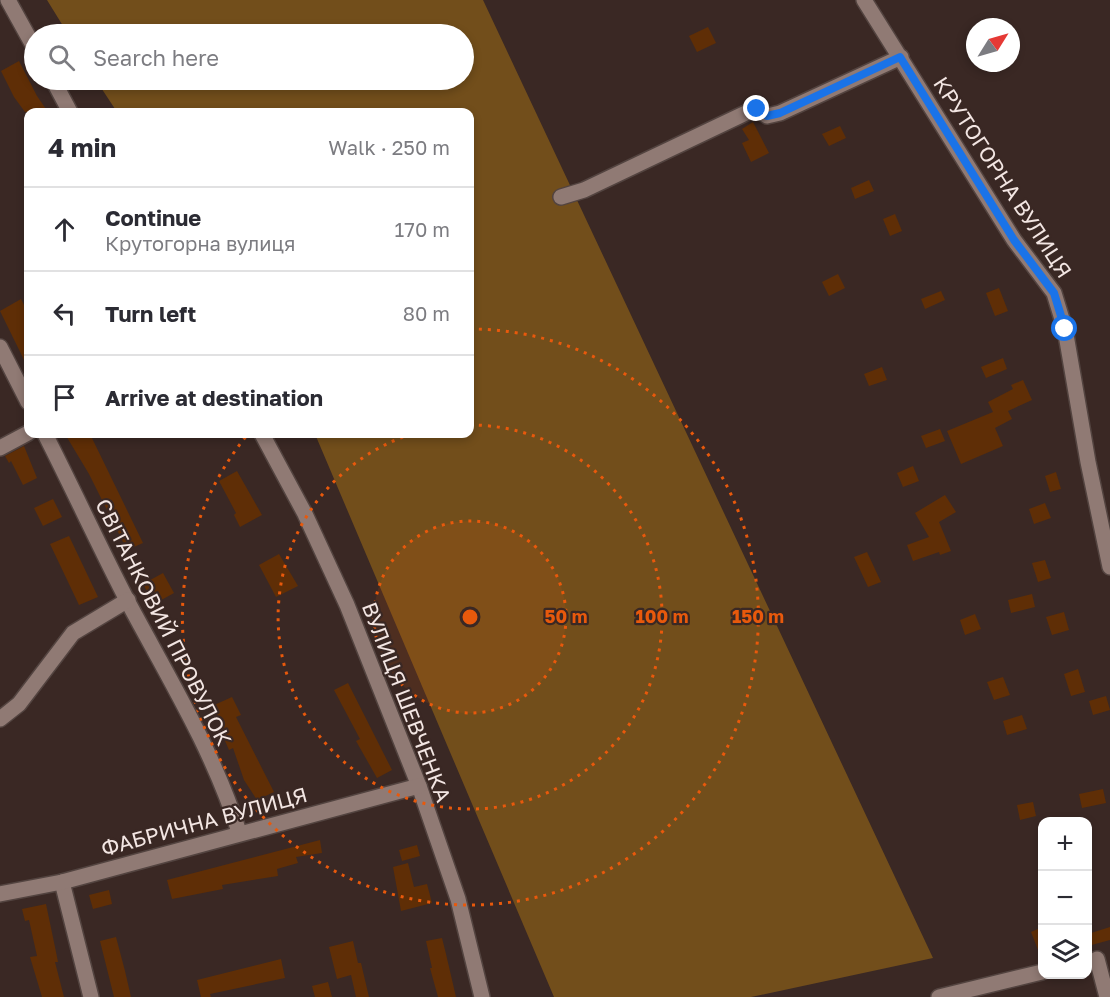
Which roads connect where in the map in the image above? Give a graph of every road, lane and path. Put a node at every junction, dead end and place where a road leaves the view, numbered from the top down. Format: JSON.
{"nodes":[{"id":1,"x":8,"y":0,"type":"edge"},
{"id":2,"x":864,"y":0,"type":"edge"},
{"id":3,"x":24,"y":29,"type":"edge"},
{"id":4,"x":900,"y":57,"type":"junction"},
{"id":5,"x":58,"y":90,"type":"edge"},
{"id":6,"x":68,"y":108,"type":"edge"},
{"id":7,"x":561,"y":196,"type":"dead end"},
{"id":8,"x":0,"y":347,"type":"edge"},
{"id":9,"x":24,"y":394,"type":"edge"},
{"id":10,"x":24,"y":435,"type":"edge"},
{"id":11,"x":47,"y":438,"type":"edge"},
{"id":12,"x":264,"y":438,"type":"edge"},
{"id":13,"x":0,"y":448,"type":"edge"},
{"id":14,"x":1110,"y":567,"type":"edge"},
{"id":15,"x":128,"y":600,"type":"junction"},
{"id":16,"x":0,"y":719,"type":"edge"},
{"id":17,"x":419,"y":786,"type":"junction"},
{"id":18,"x":239,"y":832,"type":"junction"},
{"id":19,"x":62,"y":882,"type":"junction"},
{"id":20,"x":0,"y":894,"type":"edge"},
{"id":21,"x":1098,"y":959,"type":"edge"},
{"id":22,"x":1038,"y":973,"type":"edge"},
{"id":23,"x":91,"y":997,"type":"edge"},
{"id":24,"x":482,"y":997,"type":"edge"},
{"id":25,"x":939,"y":997,"type":"edge"},
{"id":26,"x":1107,"y":997,"type":"edge"}],
"edges":[{"from":1,"to":3,"type":"street"},
{"from":2,"to":4,"type":"street","name":"КРУТОГОРНА ВУЛИЦЯ"},
{"from":4,"to":7,"type":"street"},
{"from":4,"to":14,"type":"street","name":"КРУТОГОРНА ВУЛИЦЯ"},
{"from":5,"to":6,"type":"street"},
{"from":8,"to":9,"type":"street"},
{"from":10,"to":13,"type":"street"},
{"from":11,"to":15,"type":"street","name":"СВІТАНКОВИЙ ПРОВУЛОК"},
{"from":12,"to":17,"type":"street","name":"ВУЛИЦЯ ШЕВЧЕНКА"},
{"from":15,"to":16,"type":"street"},
{"from":15,"to":18,"type":"street","name":"СВІТАНКОВИЙ ПРОВУЛОК"},
{"from":17,"to":18,"type":"street","name":"ФАБРИЧНА ВУЛИЦЯ"},
{"from":17,"to":24,"type":"street","name":"ВУЛИЦЯ ШЕВЧЕНКА"},
{"from":18,"to":19,"type":"street","name":"ФАБРИЧНА ВУЛИЦЯ"},
{"from":19,"to":20,"type":"street","name":"ФАБРИЧНА ВУЛИЦЯ"},
{"from":19,"to":23,"type":"street"},
{"from":21,"to":26,"type":"street"},
{"from":22,"to":25,"type":"street"}]}
